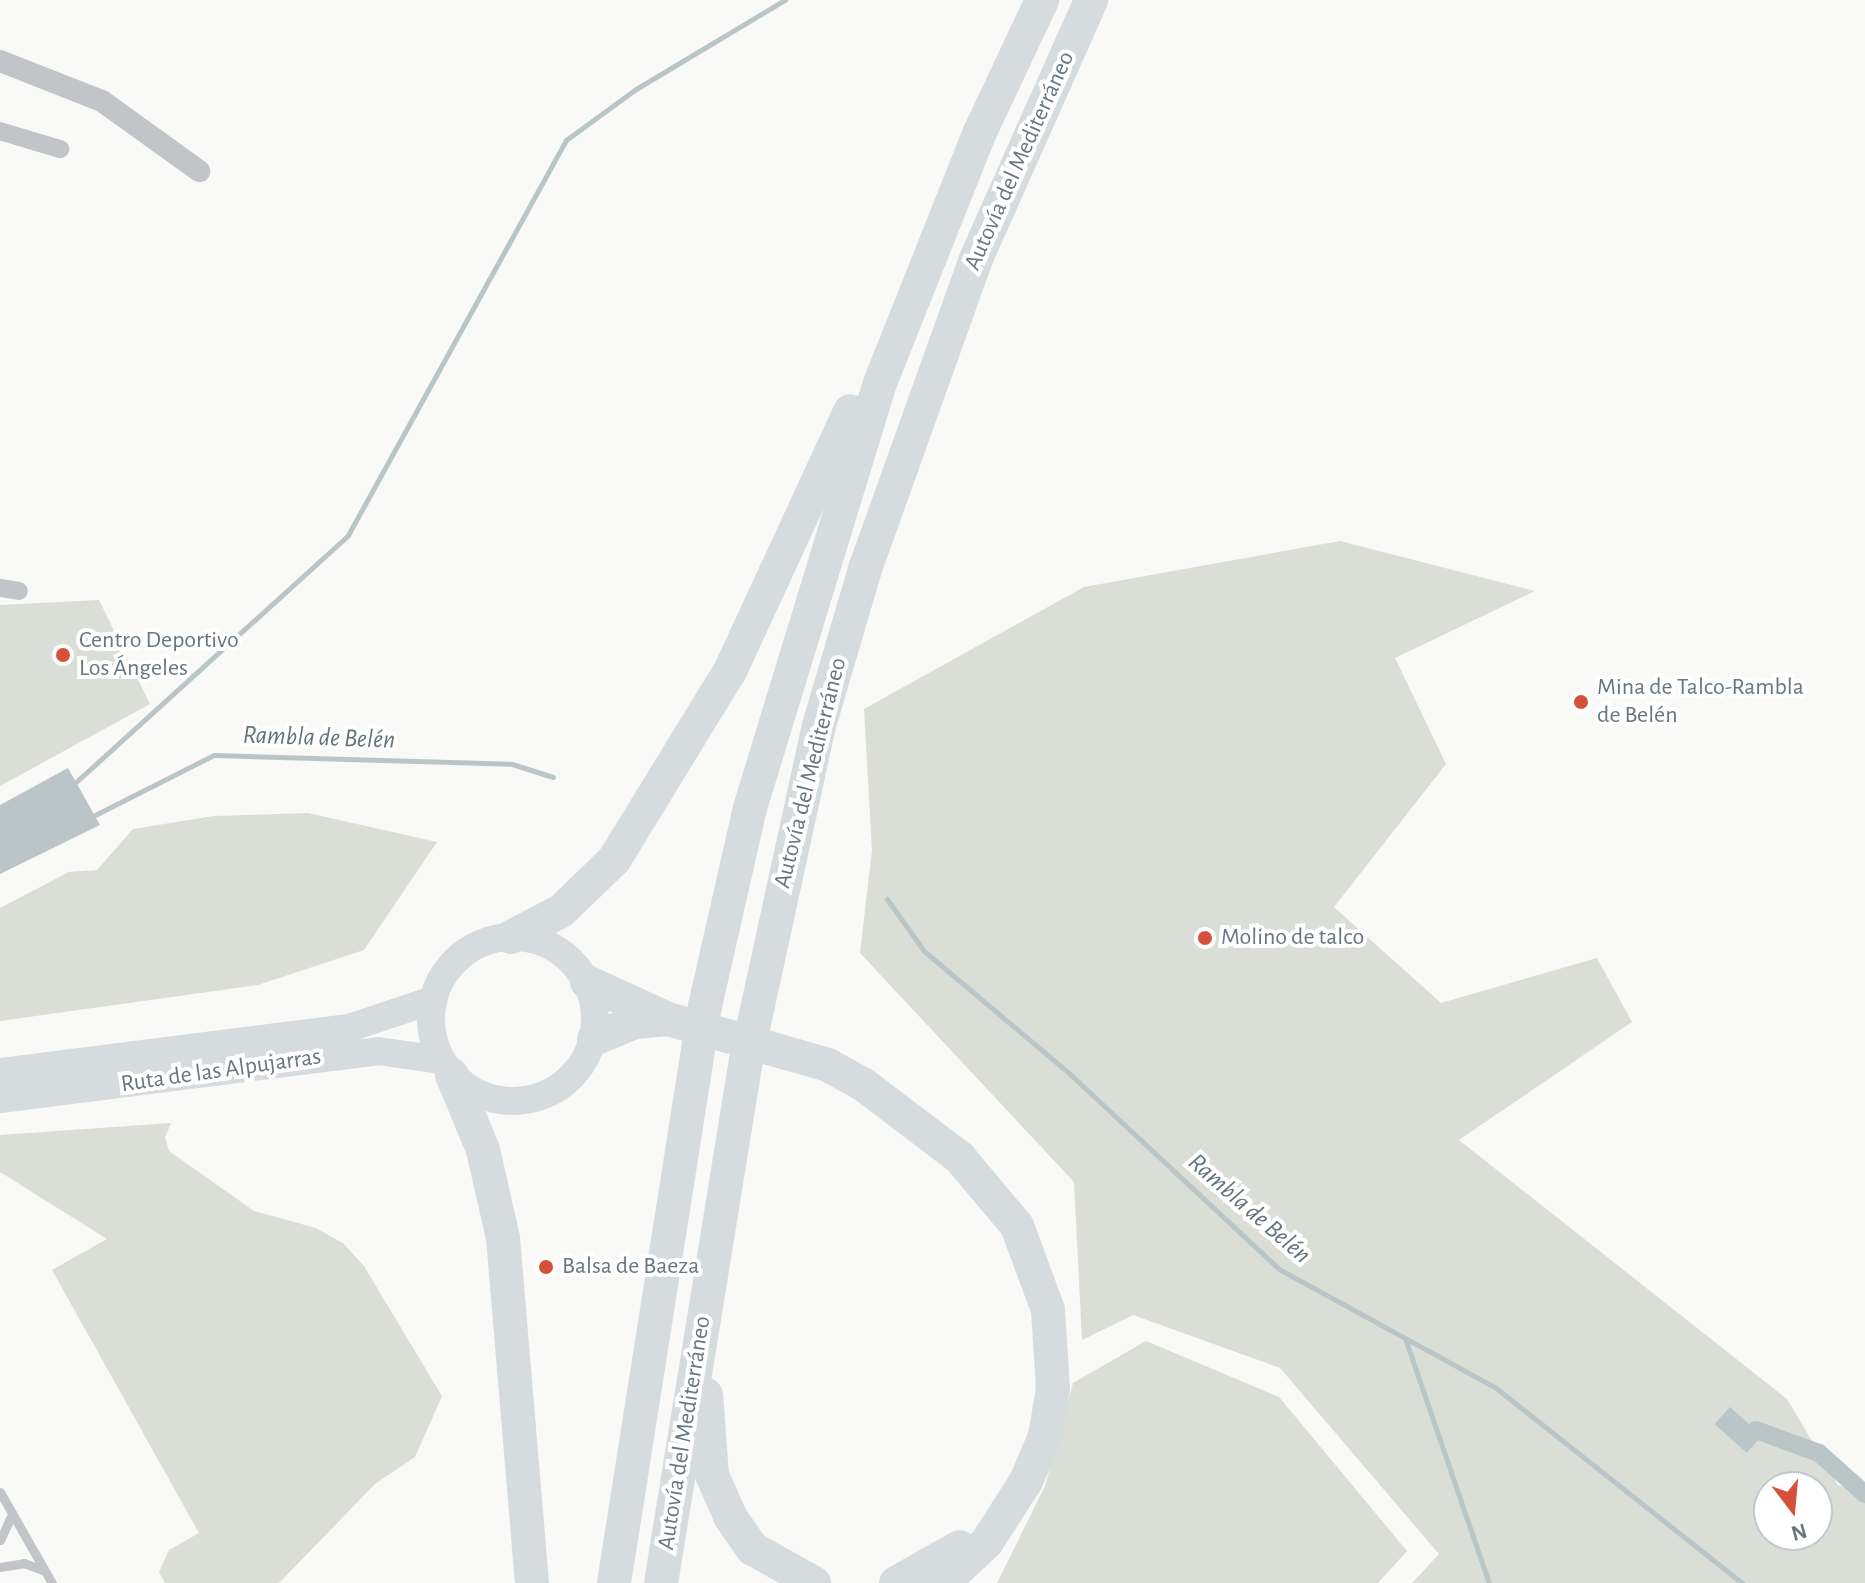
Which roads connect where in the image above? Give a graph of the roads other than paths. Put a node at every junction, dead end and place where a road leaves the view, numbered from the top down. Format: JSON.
{"nodes":[{"id":1,"x":1042,"y":0,"type":"edge"},
{"id":2,"x":1091,"y":0,"type":"edge"},
{"id":3,"x":0,"y":61,"type":"edge"},
{"id":4,"x":0,"y":131,"type":"edge"},
{"id":5,"x":60,"y":149,"type":"dead end"},
{"id":6,"x":199,"y":171,"type":"dead end"},
{"id":7,"x":922,"y":274,"type":"junction"},
{"id":8,"x":0,"y":588,"type":"edge"},
{"id":9,"x":19,"y":591,"type":"dead end"},
{"id":10,"x":511,"y":937,"type":"junction"},
{"id":11,"x":587,"y":982,"type":"junction"},
{"id":12,"x":433,"y":1000,"type":"junction"},
{"id":13,"x":668,"y":1019,"type":"junction"},
{"id":14,"x":594,"y":1039,"type":"junction"},
{"id":15,"x":447,"y":1068,"type":"junction"},
{"id":16,"x":0,"y":1072,"type":"edge"},
{"id":17,"x":0,"y":1099,"type":"edge"},
{"id":18,"x":701,"y":1325,"type":"junction"},
{"id":19,"x":0,"y":1492,"type":"edge"},
{"id":20,"x":1005,"y":1513,"type":"junction"},
{"id":21,"x":12,"y":1514,"type":"junction"},
{"id":22,"x":0,"y":1540,"type":"edge"},
{"id":23,"x":0,"y":1567,"type":"edge"},
{"id":24,"x":45,"y":1571,"type":"junction"},
{"id":25,"x":52,"y":1583,"type":"edge"},
{"id":26,"x":532,"y":1583,"type":"edge"},
{"id":27,"x":614,"y":1583,"type":"edge"},
{"id":28,"x":661,"y":1583,"type":"edge"},
{"id":29,"x":814,"y":1583,"type":"edge"},
{"id":30,"x":896,"y":1583,"type":"edge"},
{"id":31,"x":943,"y":1583,"type":"edge"}],
"edges":[{"from":1,"to":7,"type":"highway","name":"Autovía del Mediterráneo"},
{"from":2,"to":18,"type":"highway","name":"Autovía del Mediterráneo"},
{"from":3,"to":6,"type":"street"},
{"from":4,"to":5,"type":"street"},
{"from":7,"to":10,"type":"highway"},
{"from":7,"to":27,"type":"highway","name":"Autovía del Mediterráneo"},
{"from":8,"to":9,"type":"street"},
{"from":10,"to":11,"type":"main road"},
{"from":10,"to":12,"type":"main road"},
{"from":11,"to":13,"type":"highway"},
{"from":11,"to":14,"type":"main road"},
{"from":12,"to":15,"type":"main road"},
{"from":12,"to":16,"type":"main road","name":"Ruta de las Alpujarras"},
{"from":13,"to":14,"type":"highway"},
{"from":13,"to":20,"type":"highway"},
{"from":14,"to":15,"type":"main road"},
{"from":15,"to":17,"type":"main road","name":"Ruta de las Alpujarras"},
{"from":15,"to":26,"type":"highway"},
{"from":18,"to":28,"type":"highway","name":"Autovía del Mediterráneo"},
{"from":18,"to":29,"type":"highway"},
{"from":19,"to":21,"type":"lane"},
{"from":20,"to":30,"type":"highway"},
{"from":20,"to":31,"type":"highway"},
{"from":21,"to":22,"type":"lane"},
{"from":21,"to":24,"type":"lane"},
{"from":23,"to":24,"type":"lane"},
{"from":24,"to":25,"type":"lane"}]}
